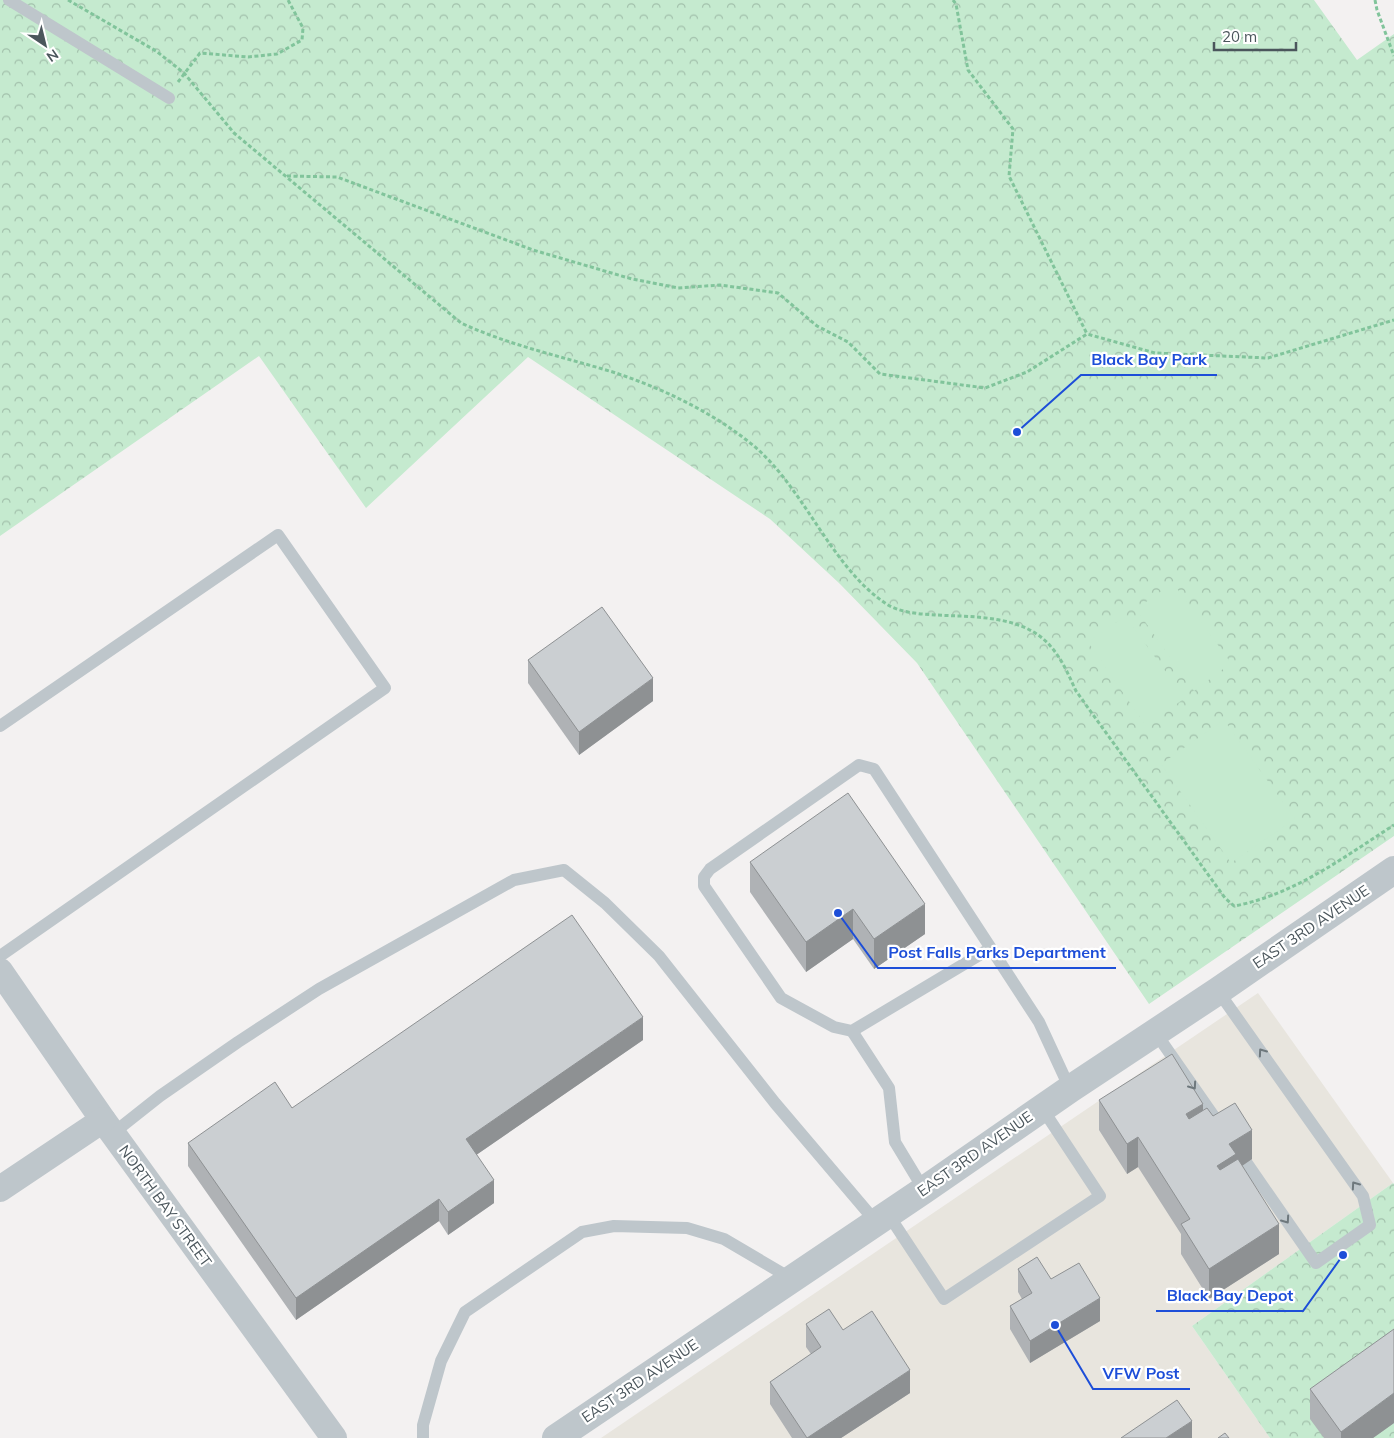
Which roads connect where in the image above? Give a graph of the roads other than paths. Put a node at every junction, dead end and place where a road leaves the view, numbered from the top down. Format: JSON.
{"nodes":[{"id":1,"x":9,"y":0,"type":"edge"},
{"id":2,"x":169,"y":98,"type":"dead end"},
{"id":3,"x":0,"y":726,"type":"edge"},
{"id":4,"x":1394,"y":870,"type":"edge"},
{"id":5,"x":991,"y":948,"type":"junction"},
{"id":6,"x":0,"y":956,"type":"edge"},
{"id":7,"x":0,"y":971,"type":"edge"},
{"id":8,"x":1218,"y":991,"type":"junction"},
{"id":9,"x":852,"y":1031,"type":"junction"},
{"id":10,"x":1155,"y":1032,"type":"junction"},
{"id":11,"x":1070,"y":1089,"type":"junction"},
{"id":12,"x":1042,"y":1108,"type":"junction"},
{"id":13,"x":108,"y":1127,"type":"junction"},
{"id":14,"x":0,"y":1189,"type":"edge"},
{"id":15,"x":924,"y":1190,"type":"junction"},
{"id":16,"x":882,"y":1218,"type":"junction"},
{"id":17,"x":792,"y":1279,"type":"junction"},
{"id":18,"x":334,"y":1438,"type":"edge"},
{"id":19,"x":423,"y":1438,"type":"edge"},
{"id":20,"x":556,"y":1438,"type":"edge"}],
"edges":[{"from":1,"to":2,"type":"lane"},
{"from":3,"to":6,"type":"lane"},
{"from":4,"to":8,"type":"street","name":"EAST 3RD AVENUE"},
{"from":5,"to":9,"type":"lane"},
{"from":5,"to":9,"type":"lane"},
{"from":5,"to":11,"type":"lane"},
{"from":7,"to":13,"type":"street","name":"NORTH BAY STREET"},
{"from":8,"to":10,"type":"street","name":"EAST 3RD AVENUE"},
{"from":10,"to":8,"type":"lane","one_way":true},
{"from":9,"to":15,"type":"lane"},
{"from":10,"to":11,"type":"street","name":"EAST 3RD AVENUE"},
{"from":11,"to":12,"type":"street","name":"EAST 3RD AVENUE"},
{"from":12,"to":15,"type":"street","name":"EAST 3RD AVENUE"},
{"from":12,"to":16,"type":"lane"},
{"from":13,"to":14,"type":"street"},
{"from":13,"to":16,"type":"lane"},
{"from":13,"to":18,"type":"street","name":"NORTH BAY STREET"},
{"from":15,"to":16,"type":"street","name":"EAST 3RD AVENUE"},
{"from":16,"to":17,"type":"street","name":"EAST 3RD AVENUE"},
{"from":17,"to":19,"type":"lane"},
{"from":17,"to":20,"type":"street","name":"EAST 3RD AVENUE"}]}
